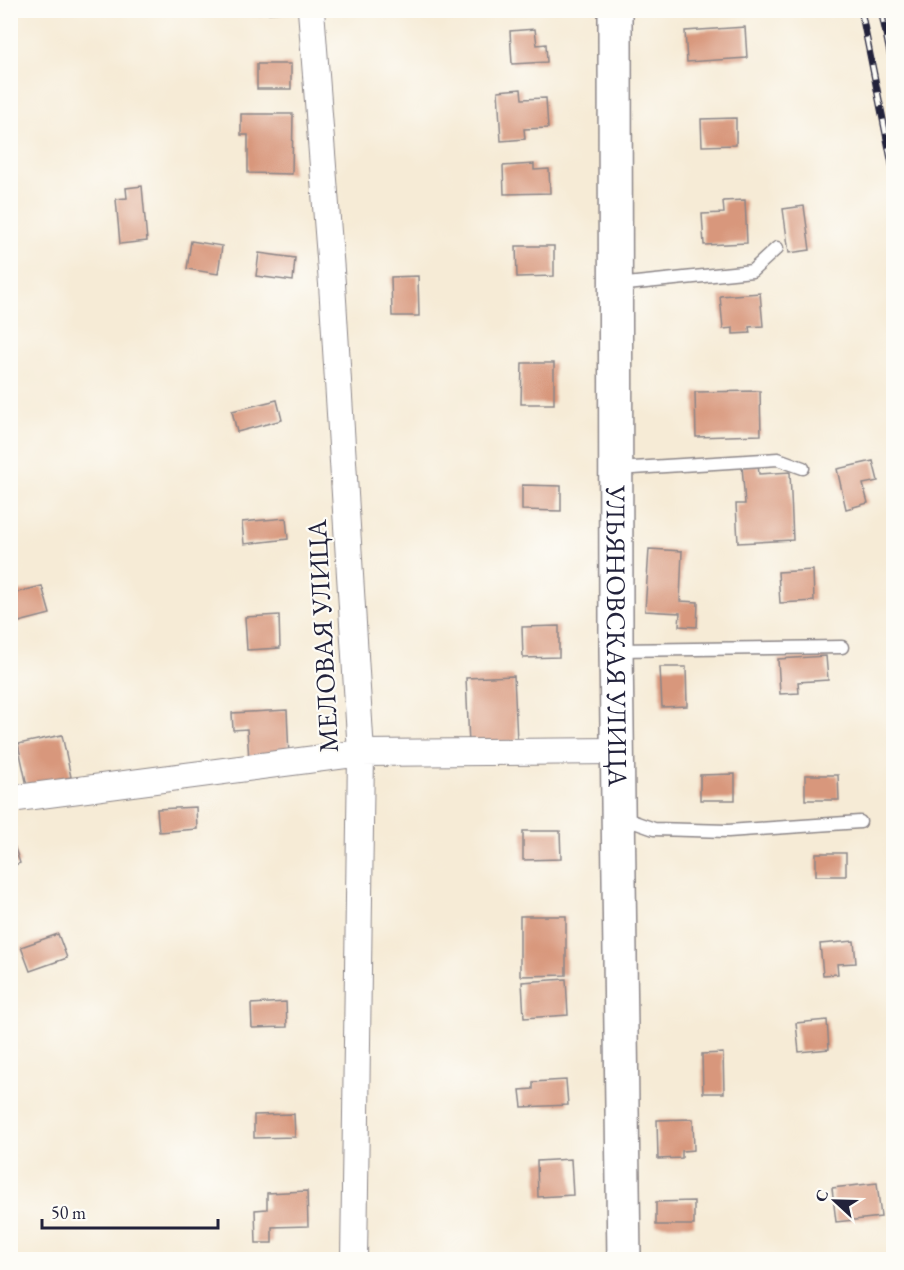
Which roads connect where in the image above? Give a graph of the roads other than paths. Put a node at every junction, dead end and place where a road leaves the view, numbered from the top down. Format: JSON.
{"nodes":[{"id":1,"x":311,"y":10,"type":"edge"},
{"id":2,"x":615,"y":10,"type":"edge"},
{"id":3,"x":777,"y":248,"type":"dead end"},
{"id":4,"x":615,"y":285,"type":"junction"},
{"id":5,"x":803,"y":468,"type":"dead end"},
{"id":6,"x":616,"y":470,"type":"junction"},
{"id":7,"x":842,"y":647,"type":"dead end"},
{"id":8,"x":616,"y":650,"type":"junction"},
{"id":9,"x":618,"y":751,"type":"junction"},
{"id":10,"x":361,"y":753,"type":"junction"},
{"id":11,"x":10,"y":799,"type":"edge"},
{"id":12,"x":619,"y":816,"type":"junction"},
{"id":13,"x":860,"y":822,"type":"dead end"},
{"id":14,"x":354,"y":1260,"type":"edge"},
{"id":15,"x":624,"y":1260,"type":"edge"}],
"edges":[{"from":1,"to":10,"type":"street","name":"МЕЛОВАЯ УЛИЦА"},
{"from":2,"to":4,"type":"main road","name":"УЛЬЯНОВСКАЯ УЛИЦА"},
{"from":3,"to":4,"type":"lane"},
{"from":4,"to":6,"type":"main road","name":"УЛЬЯНОВСКАЯ УЛИЦА"},
{"from":5,"to":6,"type":"lane"},
{"from":6,"to":8,"type":"main road","name":"УЛЬЯНОВСКАЯ УЛИЦА"},
{"from":7,"to":8,"type":"lane"},
{"from":8,"to":9,"type":"main road","name":"УЛЬЯНОВСКАЯ УЛИЦА"},
{"from":9,"to":10,"type":"street"},
{"from":9,"to":12,"type":"main road","name":"УЛЬЯНОВСКАЯ УЛИЦА"},
{"from":10,"to":11,"type":"street"},
{"from":10,"to":14,"type":"street","name":"МЕЛОВАЯ УЛИЦА"},
{"from":12,"to":13,"type":"lane"},
{"from":12,"to":15,"type":"main road","name":"УЛЬЯНОВСКАЯ УЛИЦА"}]}
